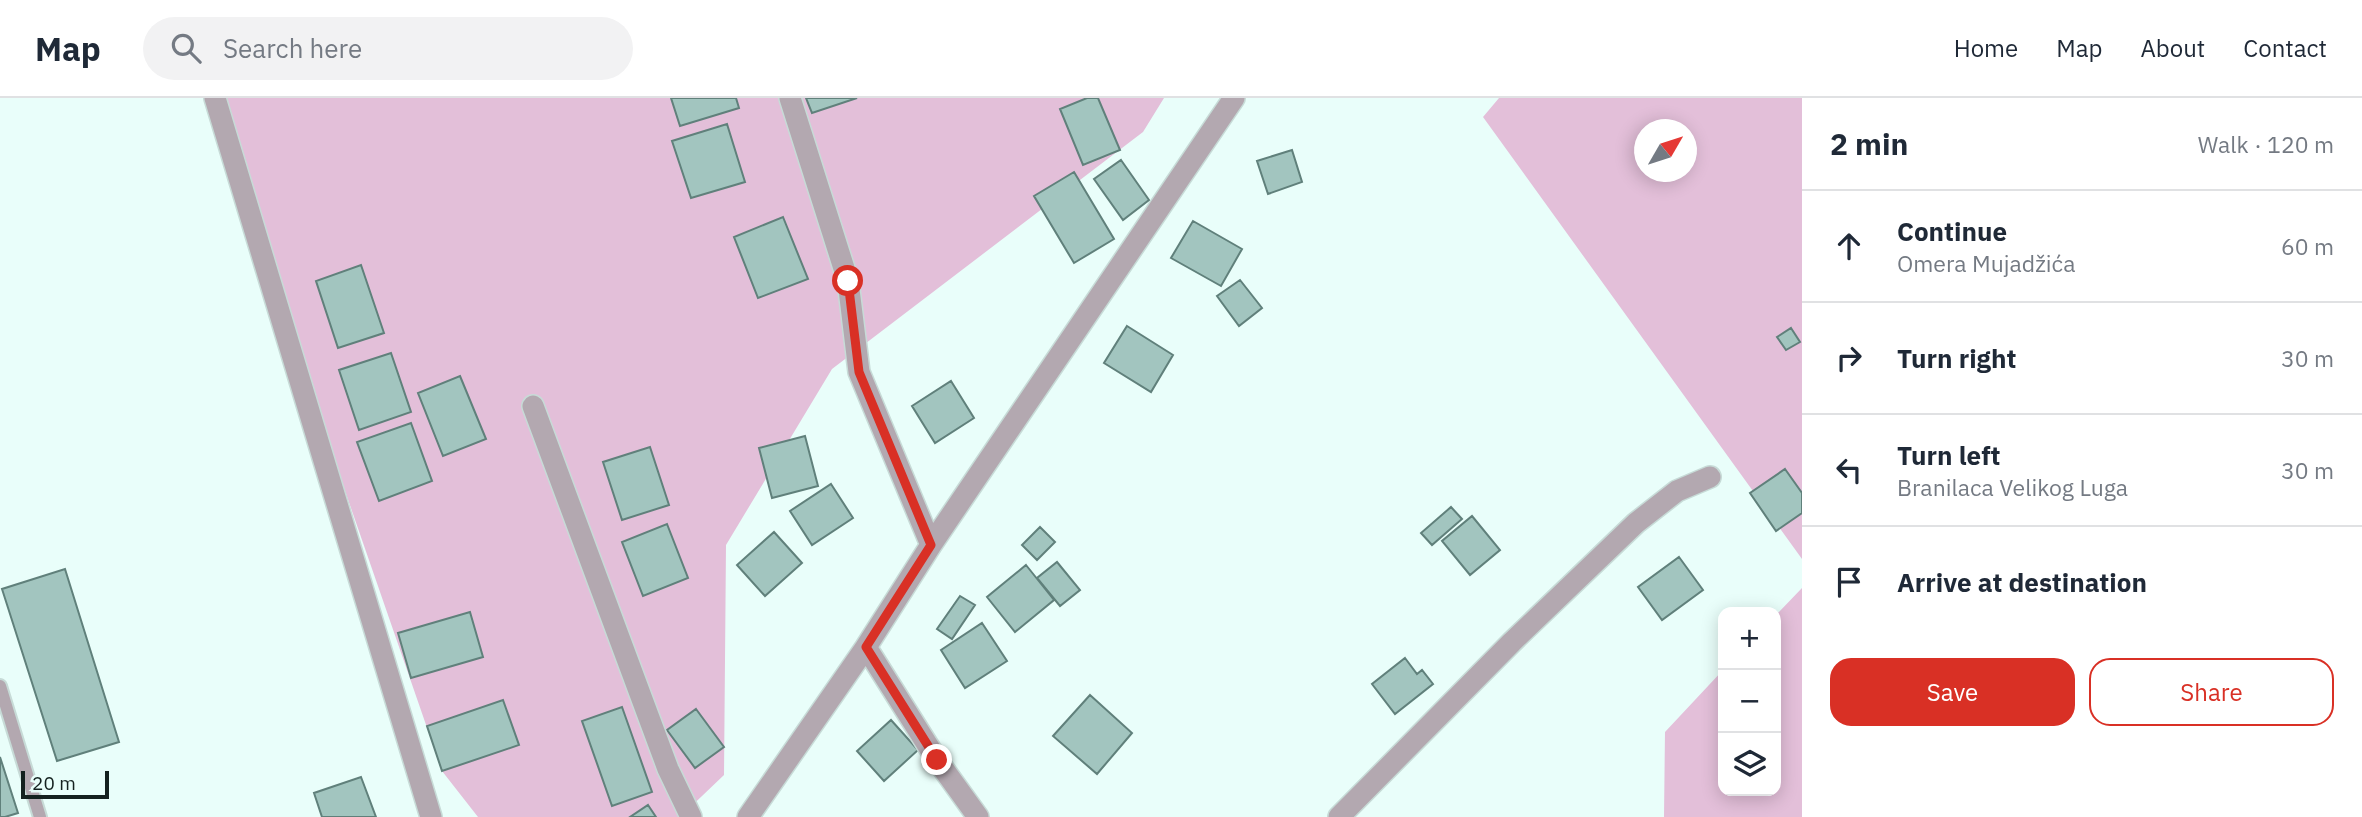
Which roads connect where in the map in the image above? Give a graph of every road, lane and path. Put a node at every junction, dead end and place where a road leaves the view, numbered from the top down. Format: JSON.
{"nodes":[{"id":1,"x":215,"y":98,"type":"edge"},
{"id":2,"x":790,"y":98,"type":"edge"},
{"id":3,"x":1234,"y":98,"type":"edge"},
{"id":4,"x":533,"y":406,"type":"dead end"},
{"id":5,"x":1710,"y":477,"type":"dead end"},
{"id":6,"x":931,"y":545,"type":"junction"},
{"id":7,"x":866,"y":647,"type":"junction"},
{"id":8,"x":0,"y":686,"type":"edge"},
{"id":9,"x":40,"y":817,"type":"edge"},
{"id":10,"x":430,"y":817,"type":"edge"},
{"id":11,"x":691,"y":817,"type":"edge"},
{"id":12,"x":748,"y":817,"type":"edge"},
{"id":13,"x":978,"y":817,"type":"edge"},
{"id":14,"x":1339,"y":817,"type":"edge"}],
"edges":[{"from":1,"to":10,"type":"street"},
{"from":2,"to":6,"type":"street"},
{"from":3,"to":6,"type":"street"},
{"from":4,"to":11,"type":"street"},
{"from":5,"to":14,"type":"street"},
{"from":6,"to":7,"type":"street"},
{"from":7,"to":12,"type":"street"},
{"from":7,"to":13,"type":"street"},
{"from":8,"to":9,"type":"lane"}]}
